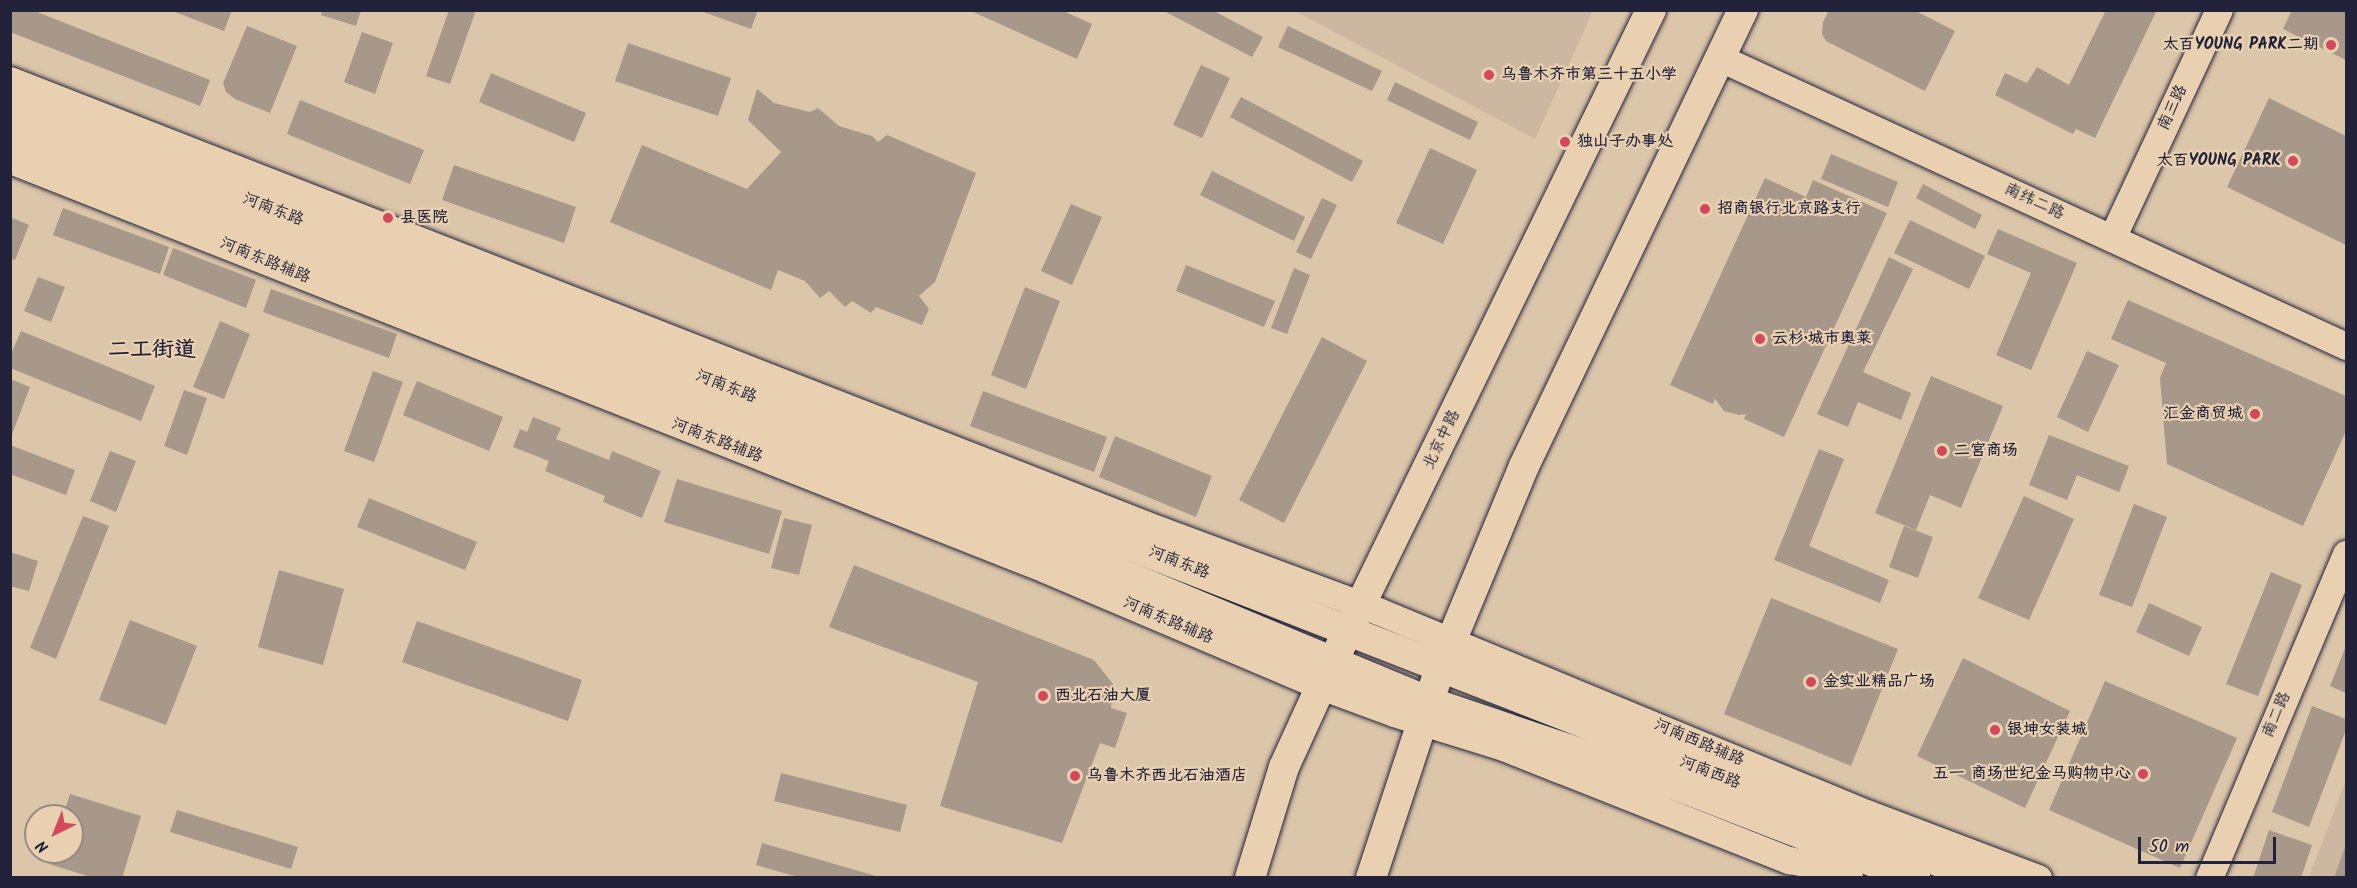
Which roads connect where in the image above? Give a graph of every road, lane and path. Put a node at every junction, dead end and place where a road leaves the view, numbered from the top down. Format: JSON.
{"nodes":[{"id":1,"x":1651,"y":10,"type":"edge"},
{"id":2,"x":1743,"y":10,"type":"edge"},
{"id":3,"x":2219,"y":10,"type":"edge"},
{"id":4,"x":1720,"y":58,"type":"junction"},
{"id":5,"x":10,"y":80,"type":"edge"},
{"id":6,"x":10,"y":108,"type":"edge"},
{"id":7,"x":10,"y":133,"type":"edge"},
{"id":8,"x":10,"y":159,"type":"edge"},
{"id":9,"x":2112,"y":238,"type":"junction"},
{"id":10,"x":2346,"y":346,"type":"edge"},
{"id":11,"x":2346,"y":554,"type":"edge"},
{"id":12,"x":1355,"y":617,"type":"junction"},
{"id":13,"x":1452,"y":640,"type":"junction"},
{"id":14,"x":1440,"y":668,"type":"junction"},
{"id":15,"x":1327,"y":674,"type":"junction"},
{"id":16,"x":1426,"y":712,"type":"junction"},
{"id":17,"x":1250,"y":878,"type":"edge"},
{"id":18,"x":1371,"y":878,"type":"edge"},
{"id":19,"x":1850,"y":878,"type":"edge"},
{"id":20,"x":1915,"y":878,"type":"edge"},
{"id":21,"x":1981,"y":878,"type":"edge"},
{"id":22,"x":2038,"y":878,"type":"edge"},
{"id":23,"x":2209,"y":878,"type":"edge"}],
"edges":[{"from":1,"to":12,"type":"main road","name":"北京中路"},
{"from":2,"to":4,"type":"main road"},
{"from":3,"to":9,"type":"street","name":"南三路"},
{"from":4,"to":9,"type":"street","name":"南纬二路"},
{"from":4,"to":13,"type":"main road"},
{"from":5,"to":12,"type":"street"},
{"from":6,"to":12,"type":"main road","name":"河南东路"},
{"from":7,"to":15,"type":"main road","name":"河南东路"},
{"from":8,"to":15,"type":"street","name":"河南东路辅路"},
{"from":9,"to":10,"type":"street","name":"南纬二路"},
{"from":11,"to":23,"type":"street","name":"南二路"},
{"from":12,"to":13,"type":"street","name":"河南西路辅路"},
{"from":12,"to":14,"type":"main road","name":"河南东路"},
{"from":12,"to":15,"type":"main road","name":"北京中路"},
{"from":13,"to":14,"type":"main road"},
{"from":13,"to":22,"type":"street","name":"河南西路辅路"},
{"from":14,"to":16,"type":"main road"},
{"from":14,"to":21,"type":"main road","name":"河南西路"},
{"from":15,"to":16,"type":"main road","name":"河南东路"},
{"from":15,"to":17,"type":"main road","name":"北京中路"},
{"from":16,"to":18,"type":"main road"},
{"from":16,"to":19,"type":"street"},
{"from":16,"to":20,"type":"main road","name":"河南西路"}]}
